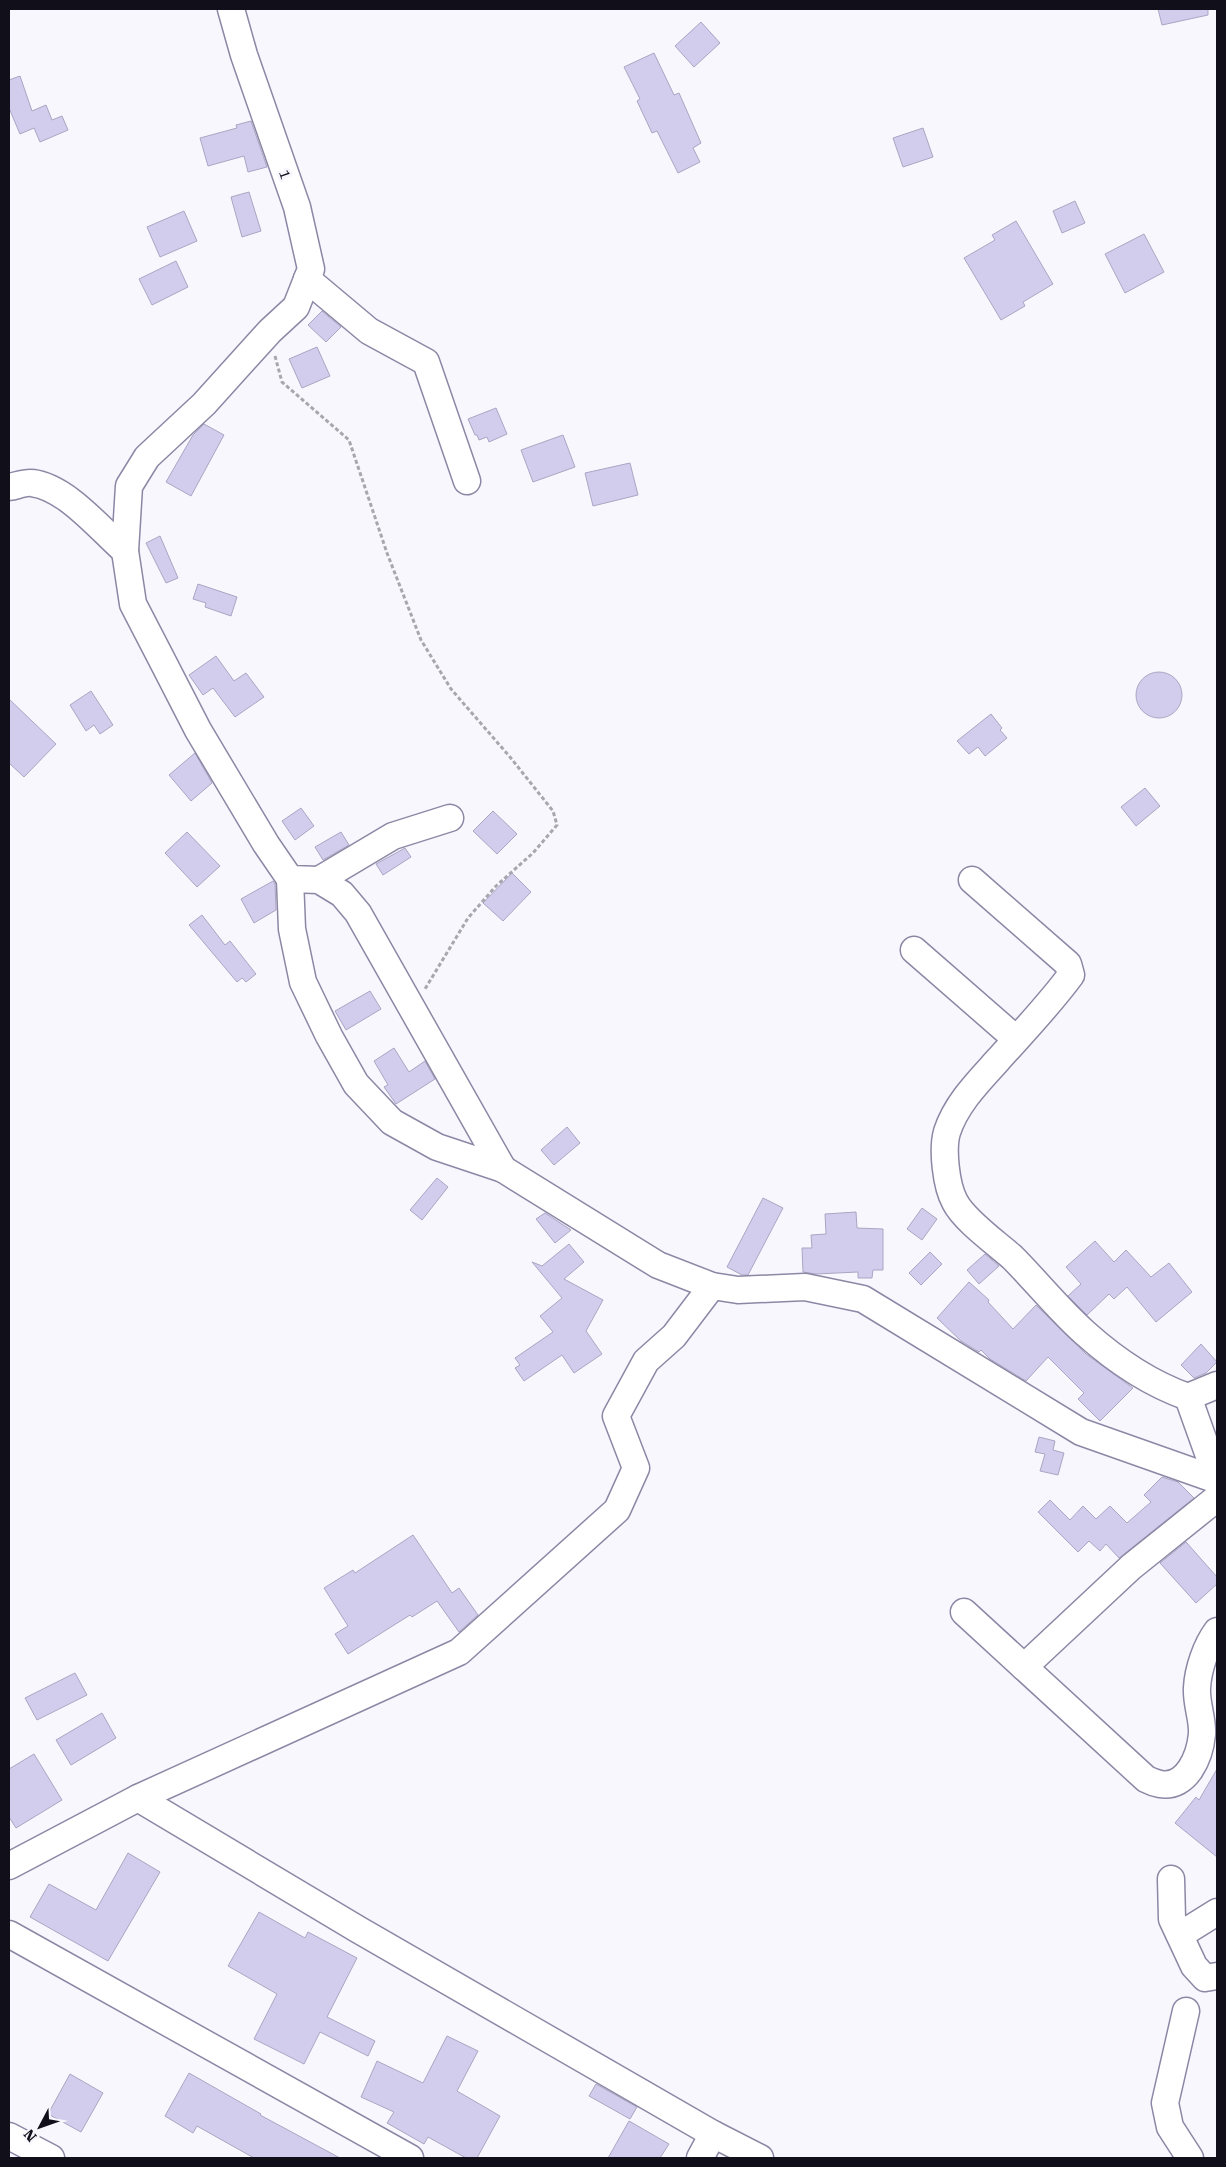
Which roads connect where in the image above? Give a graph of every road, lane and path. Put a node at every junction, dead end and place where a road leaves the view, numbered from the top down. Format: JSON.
{"nodes":[{"id":1,"x":231,"y":9,"type":"edge"},
{"id":2,"x":307,"y":279,"type":"junction"},
{"id":3,"x":270,"y":331,"type":"junction"},
{"id":4,"x":466,"y":482,"type":"dead end"},
{"id":5,"x":9,"y":487,"type":"edge"},
{"id":6,"x":125,"y":551,"type":"junction"},
{"id":7,"x":450,"y":818,"type":"dead end"},
{"id":8,"x":290,"y":879,"type":"junction"},
{"id":9,"x":319,"y":880,"type":"junction"},
{"id":10,"x":972,"y":880,"type":"dead end"},
{"id":11,"x":914,"y":950,"type":"dead end"},
{"id":12,"x":412,"y":1010,"type":"junction"},
{"id":13,"x":1016,"y":1039,"type":"junction"},
{"id":14,"x":504,"y":1169,"type":"junction"},
{"id":15,"x":712,"y":1286,"type":"junction"},
{"id":16,"x":1217,"y":1385,"type":"edge"},
{"id":17,"x":1188,"y":1397,"type":"junction"},
{"id":18,"x":1217,"y":1479,"type":"edge"},
{"id":19,"x":1217,"y":1498,"type":"edge"},
{"id":20,"x":964,"y":1612,"type":"dead end"},
{"id":21,"x":1217,"y":1631,"type":"edge"},
{"id":22,"x":1024,"y":1667,"type":"junction"},
{"id":23,"x":138,"y":1798,"type":"junction"},
{"id":24,"x":9,"y":1866,"type":"edge"},
{"id":25,"x":1171,"y":1879,"type":"dead end"},
{"id":26,"x":1217,"y":1912,"type":"edge"},
{"id":27,"x":9,"y":1934,"type":"edge"},
{"id":28,"x":1180,"y":1935,"type":"junction"},
{"id":29,"x":1217,"y":1976,"type":"edge"},
{"id":30,"x":1186,"y":2012,"type":"dead end"},
{"id":31,"x":712,"y":2134,"type":"junction"},
{"id":32,"x":9,"y":2136,"type":"edge"},
{"id":33,"x":51,"y":2158,"type":"edge"},
{"id":34,"x":410,"y":2158,"type":"edge"},
{"id":35,"x":700,"y":2158,"type":"edge"},
{"id":36,"x":760,"y":2158,"type":"edge"},
{"id":37,"x":1190,"y":2158,"type":"edge"}],
"edges":[{"from":1,"to":2,"type":"street","name":"1"},
{"from":2,"to":3,"type":"street","name":"1"},
{"from":2,"to":4,"type":"street"},
{"from":3,"to":6,"type":"street","name":"1"},
{"from":3,"to":12,"type":"path"},
{"from":5,"to":6,"type":"street"},
{"from":6,"to":8,"type":"street","name":"1"},
{"from":7,"to":9,"type":"street"},
{"from":8,"to":9,"type":"street"},
{"from":8,"to":14,"type":"street"},
{"from":9,"to":12,"type":"street"},
{"from":10,"to":13,"type":"street"},
{"from":11,"to":13,"type":"street"},
{"from":12,"to":14,"type":"street"},
{"from":13,"to":17,"type":"street"},
{"from":14,"to":15,"type":"street"},
{"from":15,"to":18,"type":"street"},
{"from":15,"to":23,"type":"street"},
{"from":16,"to":17,"type":"street"},
{"from":17,"to":18,"type":"street"},
{"from":19,"to":22,"type":"street"},
{"from":20,"to":22,"type":"street"},
{"from":21,"to":22,"type":"street"},
{"from":23,"to":24,"type":"street"},
{"from":23,"to":31,"type":"street"},
{"from":25,"to":28,"type":"street"},
{"from":26,"to":28,"type":"street"},
{"from":27,"to":34,"type":"street"},
{"from":28,"to":29,"type":"street"},
{"from":30,"to":37,"type":"street"},
{"from":31,"to":35,"type":"street"},
{"from":31,"to":36,"type":"street"},
{"from":32,"to":33,"type":"street"}]}
